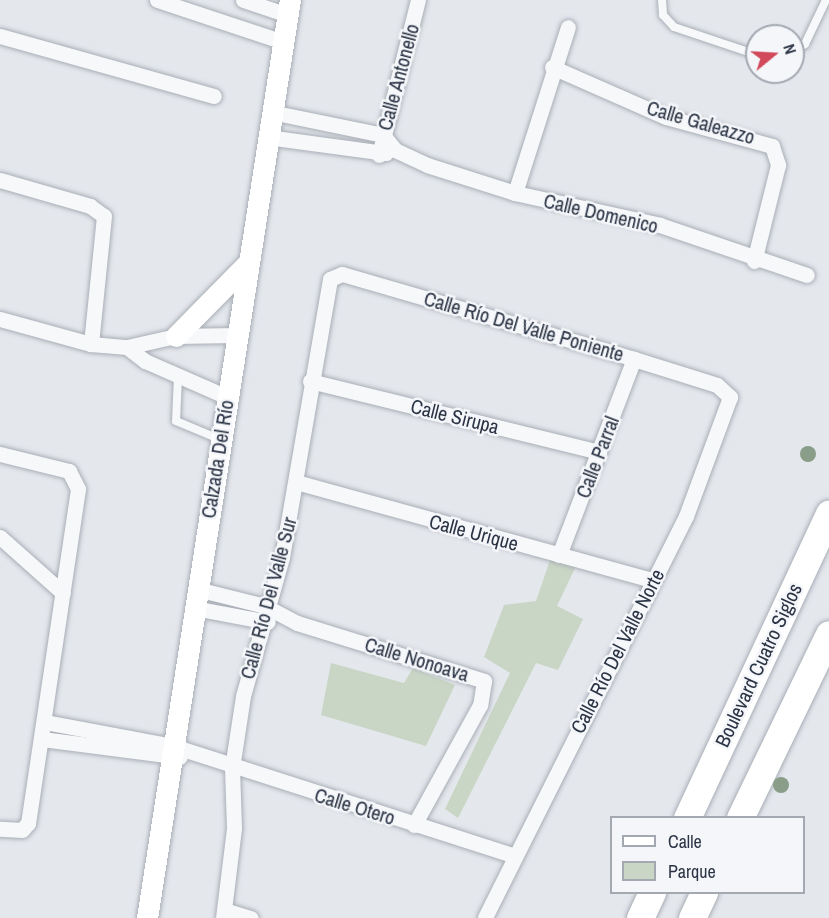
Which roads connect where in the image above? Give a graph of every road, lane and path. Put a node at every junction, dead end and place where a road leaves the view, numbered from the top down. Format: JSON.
{"nodes":[{"id":1,"x":157,"y":0,"type":"edge"},
{"id":2,"x":243,"y":0,"type":"edge"},
{"id":3,"x":418,"y":0,"type":"edge"},
{"id":4,"x":662,"y":0,"type":"edge"},
{"id":5,"x":826,"y":0,"type":"edge"},
{"id":6,"x":289,"y":8,"type":"edge"},
{"id":7,"x":568,"y":27,"type":"dead end"},
{"id":8,"x":0,"y":36,"type":"edge"},
{"id":9,"x":283,"y":42,"type":"junction"},
{"id":10,"x":805,"y":44,"type":"edge"},
{"id":11,"x":745,"y":51,"type":"edge"},
{"id":12,"x":552,"y":67,"type":"junction"},
{"id":13,"x":214,"y":96,"type":"dead end"},
{"id":14,"x":271,"y":112,"type":"junction"},
{"id":15,"x":383,"y":135,"type":"junction"},
{"id":16,"x":267,"y":137,"type":"junction"},
{"id":17,"x":395,"y":150,"type":"junction"},
{"id":18,"x":379,"y":154,"type":"junction"},
{"id":19,"x":0,"y":180,"type":"edge"},
{"id":20,"x":515,"y":194,"type":"junction"},
{"id":21,"x":754,"y":261,"type":"junction"},
{"id":22,"x":248,"y":263,"type":"junction"},
{"id":23,"x":807,"y":275,"type":"dead end"},
{"id":24,"x":330,"y":279,"type":"joint"},
{"id":25,"x":0,"y":319,"type":"edge"},
{"id":26,"x":237,"y":335,"type":"junction"},
{"id":27,"x":176,"y":336,"type":"junction"},
{"id":28,"x":91,"y":344,"type":"junction"},
{"id":29,"x":127,"y":347,"type":"junction"},
{"id":30,"x":634,"y":359,"type":"junction"},
{"id":31,"x":178,"y":376,"type":"junction"},
{"id":32,"x":310,"y":381,"type":"junction"},
{"id":33,"x":717,"y":385,"type":"joint"},
{"id":34,"x":227,"y":397,"type":"junction"},
{"id":35,"x":220,"y":439,"type":"junction"},
{"id":36,"x":599,"y":452,"type":"junction"},
{"id":37,"x":0,"y":454,"type":"edge"},
{"id":38,"x":296,"y":482,"type":"junction"},
{"id":39,"x":829,"y":513,"type":"edge"},
{"id":40,"x":0,"y":537,"type":"edge"},
{"id":41,"x":560,"y":555,"type":"junction"},
{"id":42,"x":653,"y":580,"type":"junction"},
{"id":43,"x":63,"y":593,"type":"junction"},
{"id":44,"x":196,"y":599,"type":"junction"},
{"id":45,"x":265,"y":606,"type":"junction"},
{"id":46,"x":260,"y":622,"type":"junction"},
{"id":47,"x":297,"y":623,"type":"junction"},
{"id":48,"x":829,"y":634,"type":"edge"},
{"id":49,"x":45,"y":722,"type":"junction"},
{"id":50,"x":42,"y":739,"type":"junction"},
{"id":51,"x":172,"y":752,"type":"junction"},
{"id":52,"x":232,"y":768,"type":"junction"},
{"id":53,"x":688,"y":816,"type":"edge"},
{"id":54,"x":741,"y":816,"type":"edge"},
{"id":55,"x":414,"y":825,"type":"junction"},
{"id":56,"x":0,"y":828,"type":"edge"},
{"id":57,"x":515,"y":856,"type":"junction"},
{"id":58,"x":651,"y":894,"type":"edge"},
{"id":59,"x":703,"y":894,"type":"edge"},
{"id":60,"x":224,"y":914,"type":"edge"},
{"id":61,"x":147,"y":918,"type":"edge"},
{"id":62,"x":251,"y":918,"type":"edge"},
{"id":63,"x":485,"y":918,"type":"edge"},
{"id":64,"x":640,"y":918,"type":"edge"},
{"id":65,"x":692,"y":918,"type":"edge"}],
"edges":[{"from":1,"to":9,"type":"street"},
{"from":2,"to":6,"type":"street"},
{"from":3,"to":15,"type":"street","name":"Calle Antonello"},
{"from":4,"to":11,"type":"lane"},
{"from":5,"to":10,"type":"lane"},
{"from":6,"to":9,"type":"street","name":"Calzada Del Río"},
{"from":7,"to":12,"type":"street"},
{"from":8,"to":13,"type":"street"},
{"from":9,"to":14,"type":"street","name":"Calzada Del Río"},
{"from":12,"to":20,"type":"street"},
{"from":12,"to":21,"type":"street","name":"Calle Galeazzo"},
{"from":14,"to":15,"type":"street"},
{"from":14,"to":16,"type":"street","name":"Calzada Del Río"},
{"from":15,"to":17,"type":"street"},
{"from":15,"to":18,"type":"street","name":"Calle Antonello"},
{"from":16,"to":18,"type":"street"},
{"from":16,"to":22,"type":"street","name":"Calzada Del Río"},
{"from":17,"to":18,"type":"street"},
{"from":17,"to":20,"type":"street","name":"Calle Domenico"},
{"from":19,"to":28,"type":"street"},
{"from":20,"to":21,"type":"street","name":"Calle Domenico"},
{"from":21,"to":23,"type":"street","name":"Calle Domenico"},
{"from":22,"to":26,"type":"street","name":"Calzada Del Río"},
{"from":22,"to":27,"type":"street"},
{"from":24,"to":30,"type":"street","name":"Calle Río Del Valle Poniente"},
{"from":24,"to":32,"type":"street","name":"Calle Río Del Valle Sur"},
{"from":25,"to":28,"type":"street"},
{"from":26,"to":27,"type":"street"},
{"from":26,"to":34,"type":"street","name":"Calzada Del Río"},
{"from":27,"to":29,"type":"street"},
{"from":28,"to":29,"type":"street"},
{"from":29,"to":31,"type":"street"},
{"from":30,"to":33,"type":"street","name":"Calle Río Del Valle Poniente"},
{"from":30,"to":36,"type":"street","name":"Calle Parral"},
{"from":31,"to":34,"type":"street"},
{"from":31,"to":35,"type":"lane"},
{"from":32,"to":36,"type":"street","name":"Calle Sirupa"},
{"from":32,"to":38,"type":"street","name":"Calle Río Del Valle Sur"},
{"from":33,"to":42,"type":"street","name":"Calle Río Del Valle Norte"},
{"from":34,"to":35,"type":"street","name":"Calzada Del Río"},
{"from":35,"to":44,"type":"street","name":"Calzada Del Río"},
{"from":36,"to":41,"type":"street","name":"Calle Parral"},
{"from":37,"to":43,"type":"street"},
{"from":38,"to":41,"type":"street","name":"Calle Urique"},
{"from":38,"to":45,"type":"street","name":"Calle Río Del Valle Sur"},
{"from":39,"to":53,"type":"highway","name":"Boulevard Cuatro Siglos"},
{"from":40,"to":43,"type":"street"},
{"from":41,"to":42,"type":"street","name":"Calle Urique"},
{"from":42,"to":57,"type":"street","name":"Calle Río Del Valle Norte"},
{"from":43,"to":49,"type":"street"},
{"from":44,"to":45,"type":"street","name":"Calle Nonoava"},
{"from":44,"to":46,"type":"street","name":"Calle Nonoava"},
{"from":44,"to":51,"type":"street","name":"Calzada Del Río"},
{"from":45,"to":46,"type":"street","name":"Calle Río Del Valle Sur"},
{"from":45,"to":47,"type":"street","name":"Calle Nonoava"},
{"from":46,"to":47,"type":"street","name":"Calle Nonoava"},
{"from":46,"to":52,"type":"street","name":"Calle Río Del Valle Sur"},
{"from":47,"to":55,"type":"street","name":"Calle Nonoava"},
{"from":48,"to":54,"type":"highway"},
{"from":49,"to":50,"type":"street"},
{"from":49,"to":51,"type":"street","name":"Calle Otero"},
{"from":50,"to":51,"type":"street","name":"Calle Otero"},
{"from":50,"to":56,"type":"street"},
{"from":51,"to":52,"type":"street","name":"Calle Otero"},
{"from":51,"to":61,"type":"street","name":"Calzada Del Río"},
{"from":52,"to":55,"type":"street","name":"Calle Otero"},
{"from":52,"to":60,"type":"street","name":"Calle Río Del Valle Sur"},
{"from":55,"to":57,"type":"street","name":"Calle Otero"},
{"from":57,"to":63,"type":"street","name":"Calle Río Del Valle Norte"},
{"from":58,"to":64,"type":"highway"},
{"from":59,"to":65,"type":"highway"},
{"from":60,"to":62,"type":"street"}]}
